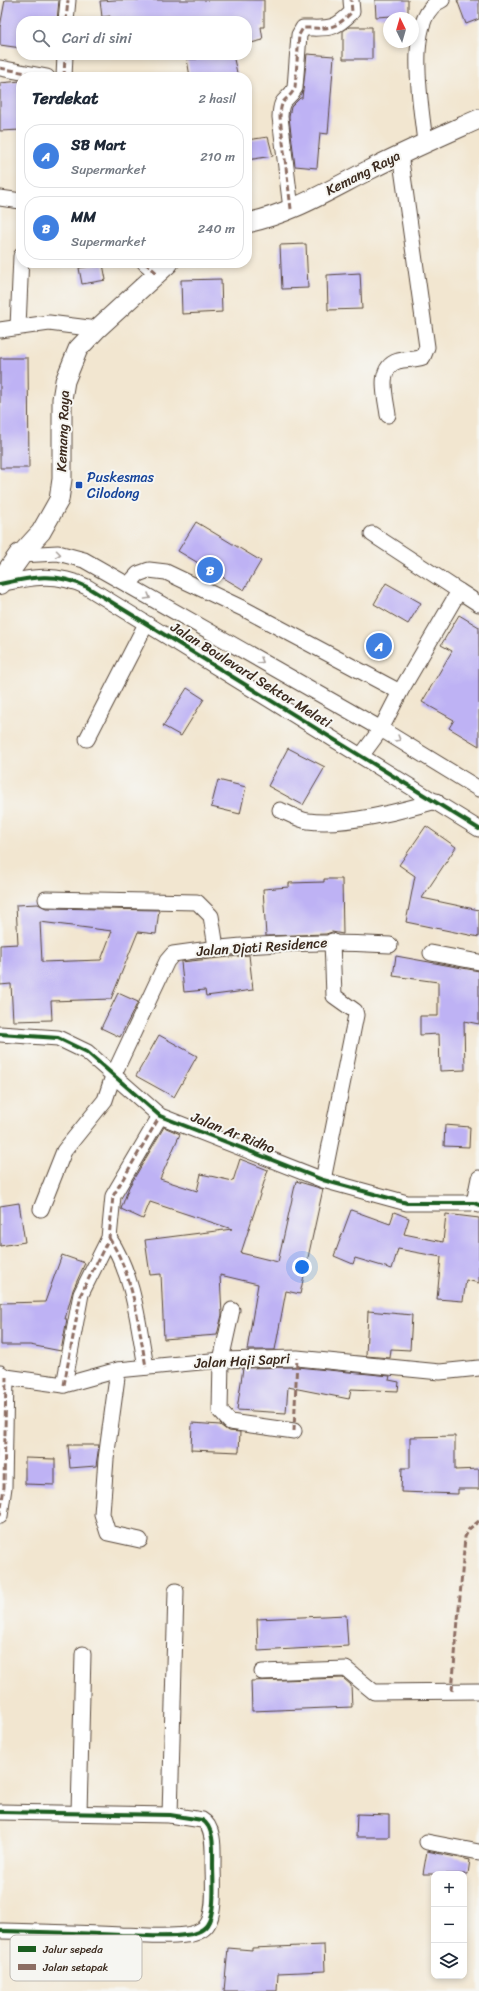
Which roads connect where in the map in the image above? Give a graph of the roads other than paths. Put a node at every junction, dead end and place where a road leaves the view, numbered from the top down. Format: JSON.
{"nodes":[{"id":1,"x":68,"y":0,"type":"edge"},
{"id":2,"x":351,"y":0,"type":"edge"},
{"id":3,"x":442,"y":0,"type":"edge"},
{"id":4,"x":66,"y":16,"type":"edge"},
{"id":5,"x":65,"y":60,"type":"edge"},
{"id":6,"x":0,"y":68,"type":"edge"},
{"id":7,"x":21,"y":72,"type":"edge"},
{"id":8,"x":64,"y":72,"type":"edge"},
{"id":9,"x":479,"y":119,"type":"edge"},
{"id":10,"x":424,"y":143,"type":"junction"},
{"id":11,"x":400,"y":154,"type":"junction"},
{"id":12,"x":0,"y":198,"type":"edge"},
{"id":13,"x":16,"y":200,"type":"edge"},
{"id":14,"x":291,"y":209,"type":"junction"},
{"id":15,"x":252,"y":222,"type":"edge"},
{"id":16,"x":20,"y":268,"type":"edge"},
{"id":17,"x":155,"y":268,"type":"edge"},
{"id":18,"x":18,"y":327,"type":"junction"},
{"id":19,"x":97,"y":329,"type":"junction"},
{"id":20,"x":0,"y":330,"type":"edge"},
{"id":21,"x":388,"y":415,"type":"dead end"},
{"id":22,"x":372,"y":534,"type":"dead end"},
{"id":23,"x":10,"y":555,"type":"edge"},
{"id":24,"x":0,"y":583,"type":"edge"},
{"id":25,"x":128,"y":585,"type":"junction"},
{"id":26,"x":459,"y":591,"type":"junction"},
{"id":27,"x":479,"y":604,"type":"edge"},
{"id":28,"x":146,"y":624,"type":"junction"},
{"id":29,"x":400,"y":692,"type":"junction"},
{"id":30,"x":381,"y":729,"type":"junction"},
{"id":31,"x":87,"y":739,"type":"dead end"},
{"id":32,"x":361,"y":756,"type":"junction"},
{"id":33,"x":479,"y":788,"type":"edge"},
{"id":34,"x":436,"y":801,"type":"junction"},
{"id":35,"x":280,"y":810,"type":"dead end"},
{"id":36,"x":479,"y":829,"type":"edge"},
{"id":37,"x":46,"y":898,"type":"dead end"},
{"id":38,"x":332,"y":942,"type":"junction"},
{"id":39,"x":390,"y":944,"type":"dead end"},
{"id":40,"x":216,"y":947,"type":"junction"},
{"id":41,"x":431,"y":953,"type":"dead end"},
{"id":42,"x":479,"y":962,"type":"edge"},
{"id":43,"x":0,"y":1034,"type":"edge"},
{"id":44,"x":113,"y":1076,"type":"junction"},
{"id":45,"x":160,"y":1116,"type":"junction"},
{"id":46,"x":479,"y":1178,"type":"edge"},
{"id":47,"x":323,"y":1180,"type":"junction"},
{"id":48,"x":476,"y":1204,"type":"edge"},
{"id":49,"x":41,"y":1209,"type":"dead end"},
{"id":50,"x":109,"y":1238,"type":"junction"},
{"id":51,"x":232,"y":1310,"type":"dead end"},
{"id":52,"x":221,"y":1360,"type":"junction"},
{"id":53,"x":146,"y":1367,"type":"junction"},
{"id":54,"x":479,"y":1368,"type":"edge"},
{"id":55,"x":118,"y":1370,"type":"junction"},
{"id":56,"x":3,"y":1375,"type":"edge"},
{"id":57,"x":64,"y":1385,"type":"junction"},
{"id":58,"x":294,"y":1431,"type":"dead end"},
{"id":59,"x":0,"y":1516,"type":"edge"},
{"id":60,"x":140,"y":1540,"type":"dead end"},
{"id":61,"x":176,"y":1591,"type":"dead end"},
{"id":62,"x":83,"y":1654,"type":"dead end"},
{"id":63,"x":262,"y":1672,"type":"dead end"},
{"id":64,"x":479,"y":1691,"type":"edge"},
{"id":65,"x":0,"y":1812,"type":"edge"},
{"id":66,"x":79,"y":1813,"type":"junction"},
{"id":67,"x":170,"y":1815,"type":"junction"},
{"id":68,"x":427,"y":1842,"type":"dead end"},
{"id":69,"x":479,"y":1852,"type":"edge"},
{"id":70,"x":0,"y":1931,"type":"edge"},
{"id":71,"x":130,"y":1935,"type":"edge"},
{"id":72,"x":142,"y":1935,"type":"edge"}],
"edges":[{"from":1,"to":4,"type":"street"},
{"from":2,"to":14,"type":"street"},
{"from":3,"to":10,"type":"street"},
{"from":5,"to":8,"type":"street"},
{"from":6,"to":7,"type":"street"},
{"from":9,"to":10,"type":"street","name":"Kemang Raya"},
{"from":10,"to":11,"type":"street","name":"Kemang Raya"},
{"from":11,"to":14,"type":"street","name":"Kemang Raya"},
{"from":11,"to":21,"type":"street"},
{"from":12,"to":13,"type":"street"},
{"from":14,"to":15,"type":"street","name":"Kemang Raya"},
{"from":16,"to":18,"type":"street"},
{"from":17,"to":19,"type":"street","name":"Kemang Raya"},
{"from":18,"to":19,"type":"street"},
{"from":18,"to":20,"type":"street"},
{"from":19,"to":23,"type":"street","name":"Kemang Raya"},
{"from":22,"to":26,"type":"street"},
{"from":23,"to":24,"type":"main road"},
{"from":23,"to":25,"type":"street","name":"Jalan Boulevard Sektor Melati","one_way":true},
{"from":24,"to":28,"type":"street","name":"Jalan Boulevard Sektor Melati"},
{"from":25,"to":29,"type":"street"},
{"from":25,"to":30,"type":"street","name":"Jalan Boulevard Sektor Melati","one_way":true},
{"from":26,"to":27,"type":"street"},
{"from":26,"to":29,"type":"street"},
{"from":28,"to":31,"type":"street"},
{"from":28,"to":32,"type":"street","name":"Jalan Boulevard Sektor Melati"},
{"from":29,"to":30,"type":"street"},
{"from":30,"to":32,"type":"street"},
{"from":30,"to":33,"type":"street","name":"Jalan Boulevard Sektor Melati","one_way":true},
{"from":32,"to":34,"type":"street","name":"Jalan Boulevard Sektor Melati"},
{"from":34,"to":35,"type":"street"},
{"from":34,"to":36,"type":"street","name":"Jalan Boulevard Sektor Melati"},
{"from":37,"to":40,"type":"street"},
{"from":38,"to":39,"type":"street","name":"Jalan Djati Residence"},
{"from":38,"to":40,"type":"street","name":"Jalan Djati Residence"},
{"from":38,"to":47,"type":"street"},
{"from":40,"to":44,"type":"street","name":"Jalan Djati Residence"},
{"from":41,"to":42,"type":"street"},
{"from":43,"to":44,"type":"street","name":"Jalan Ar Ridho"},
{"from":44,"to":45,"type":"street","name":"Jalan Ar Ridho"},
{"from":44,"to":49,"type":"street"},
{"from":45,"to":47,"type":"street","name":"Jalan Ar Ridho"},
{"from":45,"to":50,"type":"street"},
{"from":46,"to":48,"type":"street"},
{"from":47,"to":48,"type":"street","name":"Jalan Ar Ridho"},
{"from":50,"to":53,"type":"street"},
{"from":50,"to":57,"type":"street"},
{"from":51,"to":52,"type":"street"},
{"from":52,"to":53,"type":"street","name":"Jalan Haji Sapri"},
{"from":52,"to":54,"type":"street","name":"Jalan Haji Sapri"},
{"from":52,"to":58,"type":"street"},
{"from":53,"to":55,"type":"street","name":"Jalan Haji Sapri"},
{"from":55,"to":57,"type":"street","name":"Jalan Haji Sapri"},
{"from":55,"to":60,"type":"street"},
{"from":56,"to":57,"type":"street","name":"Jalan Haji Sapri"},
{"from":56,"to":59,"type":"street","name":"Jalan Haji Sapri"},
{"from":61,"to":67,"type":"street"},
{"from":62,"to":66,"type":"street"},
{"from":63,"to":64,"type":"street"},
{"from":65,"to":66,"type":"street"},
{"from":66,"to":67,"type":"street"},
{"from":67,"to":72,"type":"street"},
{"from":68,"to":69,"type":"street"},
{"from":70,"to":71,"type":"street"}]}
